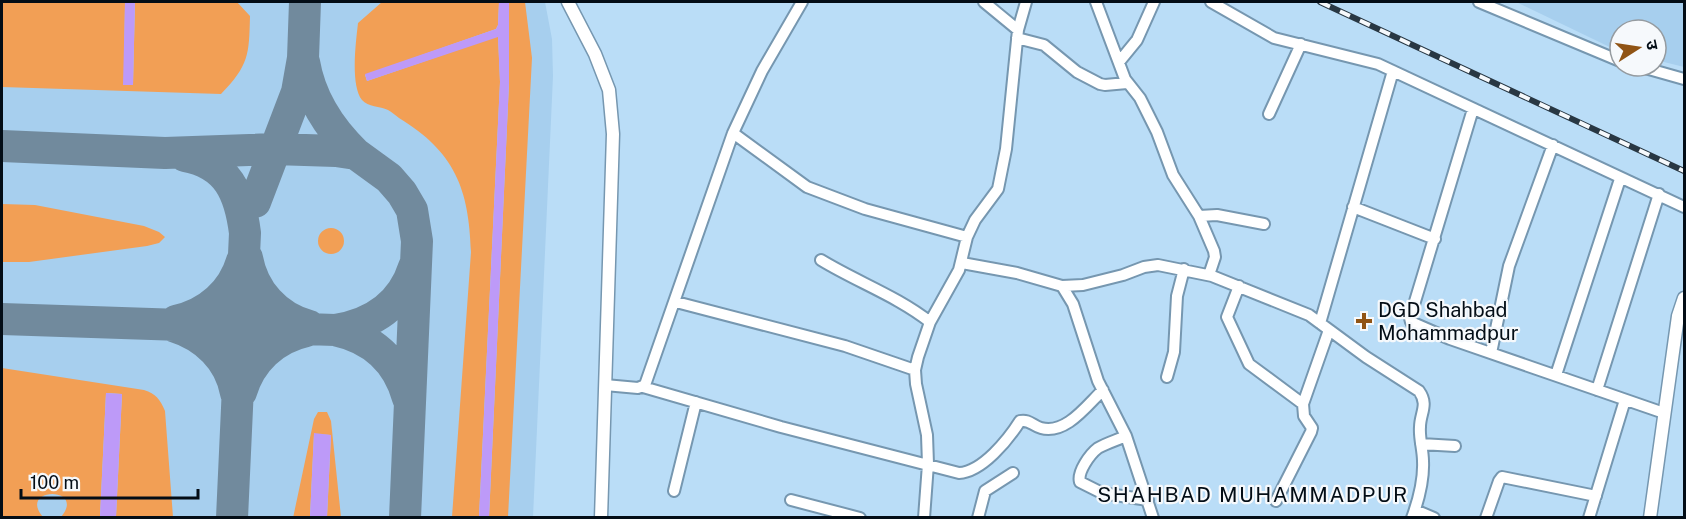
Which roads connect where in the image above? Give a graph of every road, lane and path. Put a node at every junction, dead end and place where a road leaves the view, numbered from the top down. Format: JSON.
{"nodes":[{"id":1,"x":568,"y":2,"type":"edge"},
{"id":2,"x":802,"y":2,"type":"edge"},
{"id":3,"x":984,"y":2,"type":"edge"},
{"id":4,"x":1026,"y":2,"type":"edge"},
{"id":5,"x":1096,"y":2,"type":"edge"},
{"id":6,"x":1154,"y":2,"type":"edge"},
{"id":7,"x":1211,"y":2,"type":"edge"},
{"id":8,"x":1479,"y":2,"type":"edge"},
{"id":9,"x":1018,"y":34,"type":"junction"},
{"id":10,"x":1301,"y":44,"type":"junction"},
{"id":11,"x":1608,"y":56,"type":"edge"},
{"id":12,"x":1119,"y":62,"type":"junction"},
{"id":13,"x":1393,"y":71,"type":"junction"},
{"id":14,"x":1668,"y":74,"type":"edge"},
{"id":15,"x":1684,"y":79,"type":"edge"},
{"id":16,"x":1127,"y":82,"type":"junction"},
{"id":17,"x":1473,"y":109,"type":"junction"},
{"id":18,"x":1269,"y":114,"type":"dead end"},
{"id":19,"x":733,"y":133,"type":"junction"},
{"id":20,"x":1553,"y":145,"type":"junction"},
{"id":21,"x":1620,"y":179,"type":"junction"},
{"id":22,"x":1659,"y":194,"type":"junction"},
{"id":23,"x":1353,"y":207,"type":"junction"},
{"id":24,"x":1684,"y":207,"type":"edge"},
{"id":25,"x":1199,"y":216,"type":"junction"},
{"id":26,"x":1264,"y":224,"type":"dead end"},
{"id":27,"x":967,"y":237,"type":"junction"},
{"id":28,"x":1435,"y":239,"type":"junction"},
{"id":29,"x":821,"y":260,"type":"dead end"},
{"id":30,"x":962,"y":263,"type":"junction"},
{"id":31,"x":1184,"y":269,"type":"junction"},
{"id":32,"x":1209,"y":275,"type":"junction"},
{"id":33,"x":1062,"y":286,"type":"junction"},
{"id":34,"x":1239,"y":286,"type":"junction"},
{"id":35,"x":1684,"y":298,"type":"edge"},
{"id":36,"x":676,"y":302,"type":"junction"},
{"id":37,"x":930,"y":322,"type":"junction"},
{"id":38,"x":1324,"y":327,"type":"junction"},
{"id":39,"x":1491,"y":353,"type":"junction"},
{"id":40,"x":915,"y":369,"type":"junction"},
{"id":41,"x":1556,"y":375,"type":"junction"},
{"id":42,"x":1167,"y":378,"type":"dead end"},
{"id":43,"x":605,"y":385,"type":"junction"},
{"id":44,"x":643,"y":387,"type":"junction"},
{"id":45,"x":1103,"y":390,"type":"junction"},
{"id":46,"x":1597,"y":390,"type":"junction"},
{"id":47,"x":1625,"y":400,"type":"junction"},
{"id":48,"x":696,"y":402,"type":"junction"},
{"id":49,"x":1303,"y":404,"type":"junction"},
{"id":50,"x":1664,"y":413,"type":"junction"},
{"id":51,"x":1126,"y":436,"type":"junction"},
{"id":52,"x":1421,"y":444,"type":"junction"},
{"id":53,"x":1455,"y":446,"type":"dead end"},
{"id":54,"x":928,"y":464,"type":"junction"},
{"id":55,"x":1013,"y":473,"type":"dead end"},
{"id":56,"x":674,"y":491,"type":"dead end"},
{"id":57,"x":1596,"y":496,"type":"junction"},
{"id":58,"x":791,"y":500,"type":"dead end"},
{"id":59,"x":1148,"y":500,"type":"junction"},
{"id":60,"x":1276,"y":501,"type":"dead end"},
{"id":61,"x":1414,"y":514,"type":"edge"},
{"id":62,"x":601,"y":518,"type":"edge"},
{"id":63,"x":860,"y":518,"type":"edge"},
{"id":64,"x":924,"y":518,"type":"edge"},
{"id":65,"x":978,"y":518,"type":"edge"},
{"id":66,"x":1154,"y":518,"type":"edge"},
{"id":67,"x":1434,"y":518,"type":"edge"},
{"id":68,"x":1486,"y":518,"type":"edge"},
{"id":69,"x":1589,"y":518,"type":"edge"},
{"id":70,"x":1650,"y":518,"type":"edge"}],
"edges":[{"from":1,"to":43,"type":"street"},
{"from":2,"to":19,"type":"street"},
{"from":3,"to":9,"type":"street"},
{"from":4,"to":9,"type":"street"},
{"from":5,"to":12,"type":"street"},
{"from":6,"to":12,"type":"street"},
{"from":7,"to":10,"type":"street"},
{"from":8,"to":11,"type":"street"},
{"from":9,"to":16,"type":"street"},
{"from":9,"to":27,"type":"street"},
{"from":10,"to":13,"type":"street"},
{"from":10,"to":18,"type":"street"},
{"from":12,"to":16,"type":"street"},
{"from":13,"to":17,"type":"street"},
{"from":13,"to":23,"type":"street"},
{"from":14,"to":15,"type":"street"},
{"from":16,"to":25,"type":"street"},
{"from":17,"to":20,"type":"street"},
{"from":17,"to":28,"type":"street"},
{"from":19,"to":27,"type":"street"},
{"from":19,"to":36,"type":"street"},
{"from":20,"to":21,"type":"street"},
{"from":20,"to":39,"type":"street"},
{"from":21,"to":22,"type":"street"},
{"from":21,"to":41,"type":"street"},
{"from":22,"to":24,"type":"street"},
{"from":22,"to":46,"type":"street"},
{"from":23,"to":28,"type":"street"},
{"from":23,"to":38,"type":"street"},
{"from":25,"to":26,"type":"street"},
{"from":25,"to":32,"type":"street"},
{"from":27,"to":30,"type":"street"},
{"from":28,"to":39,"type":"street"},
{"from":29,"to":37,"type":"street"},
{"from":30,"to":33,"type":"street"},
{"from":30,"to":37,"type":"street"},
{"from":31,"to":32,"type":"street"},
{"from":31,"to":33,"type":"street"},
{"from":31,"to":42,"type":"street"},
{"from":32,"to":34,"type":"street"},
{"from":33,"to":45,"type":"street"},
{"from":34,"to":38,"type":"street"},
{"from":34,"to":49,"type":"street"},
{"from":35,"to":50,"type":"street"},
{"from":36,"to":40,"type":"street"},
{"from":36,"to":44,"type":"street"},
{"from":37,"to":40,"type":"street"},
{"from":38,"to":49,"type":"street"},
{"from":38,"to":52,"type":"street"},
{"from":39,"to":41,"type":"street"},
{"from":40,"to":54,"type":"street"},
{"from":41,"to":46,"type":"street"},
{"from":43,"to":44,"type":"street"},
{"from":43,"to":62,"type":"street"},
{"from":44,"to":48,"type":"street"},
{"from":45,"to":51,"type":"street"},
{"from":45,"to":54,"type":"street"},
{"from":46,"to":47,"type":"street"},
{"from":47,"to":50,"type":"street"},
{"from":47,"to":57,"type":"street"},
{"from":48,"to":54,"type":"street"},
{"from":48,"to":56,"type":"street"},
{"from":49,"to":60,"type":"street"},
{"from":50,"to":70,"type":"street"},
{"from":51,"to":59,"type":"street"},
{"from":51,"to":59,"type":"street"},
{"from":52,"to":53,"type":"street"},
{"from":52,"to":61,"type":"street"},
{"from":54,"to":64,"type":"street"},
{"from":55,"to":65,"type":"street"},
{"from":57,"to":68,"type":"street"},
{"from":57,"to":69,"type":"street"},
{"from":58,"to":63,"type":"street"},
{"from":59,"to":66,"type":"street"},
{"from":61,"to":67,"type":"street"}]}
